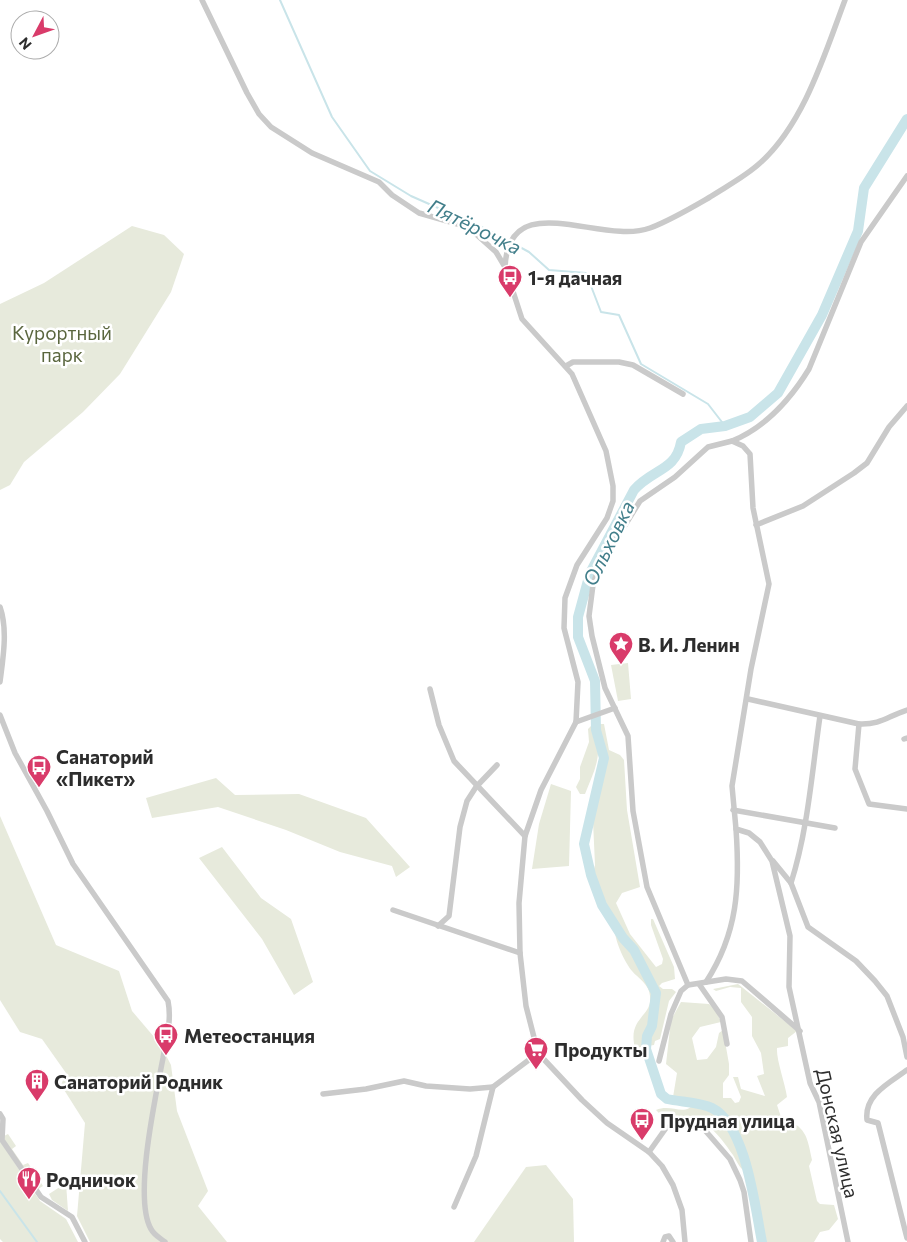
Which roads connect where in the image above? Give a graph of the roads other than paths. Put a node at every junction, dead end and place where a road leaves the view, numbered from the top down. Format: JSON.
{"nodes":[{"id":1,"x":202,"y":0,"type":"edge"},
{"id":2,"x":845,"y":0,"type":"edge"},
{"id":3,"x":907,"y":176,"type":"edge"},
{"id":4,"x":505,"y":267,"type":"junction"},
{"id":5,"x":566,"y":366,"type":"junction"},
{"id":6,"x":683,"y":394,"type":"dead end"},
{"id":7,"x":907,"y":406,"type":"edge"},
{"id":8,"x":732,"y":441,"type":"junction"},
{"id":9,"x":756,"y":525,"type":"junction"},
{"id":10,"x":0,"y":607,"type":"edge"},
{"id":11,"x":0,"y":682,"type":"edge"},
{"id":12,"x":430,"y":688,"type":"dead end"},
{"id":13,"x":748,"y":699,"type":"junction"},
{"id":14,"x":615,"y":708,"type":"junction"},
{"id":15,"x":907,"y":710,"type":"edge"},
{"id":16,"x":0,"y":715,"type":"edge"},
{"id":17,"x":820,"y":716,"type":"junction"},
{"id":18,"x":576,"y":722,"type":"junction"},
{"id":19,"x":859,"y":724,"type":"junction"},
{"id":20,"x":497,"y":765,"type":"dead end"},
{"id":21,"x":476,"y":787,"type":"junction"},
{"id":22,"x":907,"y":809,"type":"edge"},
{"id":23,"x":733,"y":810,"type":"junction"},
{"id":24,"x":804,"y":822,"type":"junction"},
{"id":25,"x":835,"y":828,"type":"dead end"},
{"id":26,"x":736,"y":829,"type":"junction"},
{"id":27,"x":525,"y":836,"type":"junction"},
{"id":28,"x":772,"y":861,"type":"junction"},
{"id":29,"x":791,"y":883,"type":"junction"},
{"id":30,"x":393,"y":910,"type":"dead end"},
{"id":31,"x":438,"y":926,"type":"junction"},
{"id":32,"x":520,"y":954,"type":"junction"},
{"id":33,"x":702,"y":983,"type":"junction"},
{"id":34,"x":688,"y":985,"type":"junction"},
{"id":35,"x":800,"y":1031,"type":"junction"},
{"id":36,"x":727,"y":1044,"type":"dead end"},
{"id":37,"x":538,"y":1053,"type":"junction"},
{"id":38,"x":907,"y":1057,"type":"edge"},
{"id":39,"x":659,"y":1061,"type":"dead end"},
{"id":40,"x":907,"y":1070,"type":"edge"},
{"id":41,"x":493,"y":1088,"type":"junction"},
{"id":42,"x":323,"y":1094,"type":"dead end"},
{"id":43,"x":0,"y":1114,"type":"edge"},
{"id":44,"x":649,"y":1152,"type":"junction"},
{"id":45,"x":454,"y":1207,"type":"dead end"},
{"id":46,"x":907,"y":1238,"type":"edge"},
{"id":47,"x":85,"y":1242,"type":"edge"},
{"id":48,"x":165,"y":1242,"type":"edge"},
{"id":49,"x":663,"y":1242,"type":"edge"},
{"id":50,"x":673,"y":1242,"type":"edge"},
{"id":51,"x":685,"y":1242,"type":"edge"},
{"id":52,"x":751,"y":1242,"type":"edge"},
{"id":53,"x":848,"y":1242,"type":"edge"}],
"edges":[{"from":1,"to":4,"type":"street"},
{"from":2,"to":4,"type":"street"},
{"from":3,"to":8,"type":"street"},
{"from":4,"to":5,"type":"street"},
{"from":5,"to":6,"type":"street"},
{"from":5,"to":18,"type":"street"},
{"from":7,"to":9,"type":"street"},
{"from":8,"to":9,"type":"street"},
{"from":8,"to":14,"type":"street"},
{"from":9,"to":13,"type":"street"},
{"from":10,"to":11,"type":"street"},
{"from":12,"to":21,"type":"street"},
{"from":13,"to":17,"type":"street"},
{"from":13,"to":23,"type":"street"},
{"from":14,"to":18,"type":"street"},
{"from":14,"to":34,"type":"street"},
{"from":15,"to":19,"type":"street"},
{"from":16,"to":48,"type":"street"},
{"from":17,"to":19,"type":"street"},
{"from":17,"to":24,"type":"street"},
{"from":18,"to":27,"type":"street"},
{"from":19,"to":22,"type":"street"},
{"from":20,"to":21,"type":"street"},
{"from":21,"to":27,"type":"street"},
{"from":21,"to":31,"type":"street"},
{"from":23,"to":24,"type":"street"},
{"from":23,"to":26,"type":"street"},
{"from":24,"to":25,"type":"street"},
{"from":24,"to":29,"type":"street"},
{"from":26,"to":28,"type":"street","name":"Донская улица"},
{"from":26,"to":33,"type":"street"},
{"from":27,"to":32,"type":"street"},
{"from":28,"to":29,"type":"street"},
{"from":28,"to":35,"type":"street","name":"Донская улица"},
{"from":29,"to":38,"type":"street"},
{"from":30,"to":31,"type":"street"},
{"from":31,"to":32,"type":"street"},
{"from":32,"to":37,"type":"street"},
{"from":33,"to":34,"type":"street"},
{"from":33,"to":35,"type":"street"},
{"from":33,"to":36,"type":"street"},
{"from":34,"to":39,"type":"street"},
{"from":35,"to":53,"type":"street","name":"Донская улица"},
{"from":37,"to":41,"type":"street"},
{"from":37,"to":44,"type":"street"},
{"from":40,"to":46,"type":"street"},
{"from":41,"to":42,"type":"street"},
{"from":41,"to":45,"type":"street"},
{"from":43,"to":47,"type":"street"},
{"from":44,"to":51,"type":"street"},
{"from":44,"to":52,"type":"street"},
{"from":49,"to":50,"type":"street"}]}
